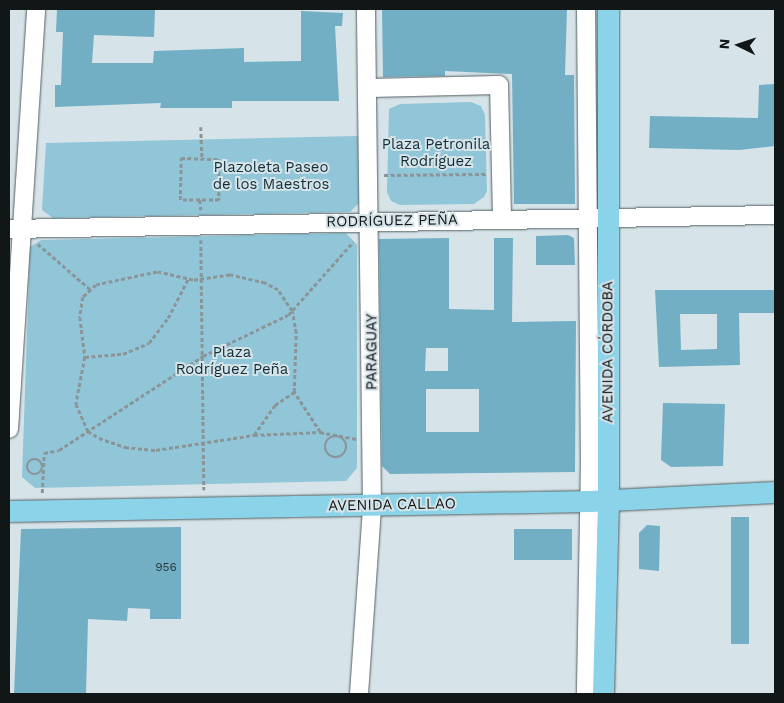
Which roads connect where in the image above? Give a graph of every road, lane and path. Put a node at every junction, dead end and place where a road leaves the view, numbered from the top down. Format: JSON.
{"nodes":[{"id":1,"x":36,"y":9,"type":"edge"},
{"id":2,"x":366,"y":9,"type":"edge"},
{"id":3,"x":586,"y":9,"type":"edge"},
{"id":4,"x":608,"y":9,"type":"edge"},
{"id":5,"x":369,"y":88,"type":"junction"},
{"id":6,"x":201,"y":127,"type":"dead end"},
{"id":7,"x":202,"y":158,"type":"junction"},
{"id":8,"x":501,"y":174,"type":"junction"},
{"id":9,"x":370,"y":175,"type":"junction"},
{"id":10,"x":775,"y":215,"type":"edge"},
{"id":11,"x":599,"y":219,"type":"junction"},
{"id":12,"x":502,"y":220,"type":"junction"},
{"id":13,"x":370,"y":221,"type":"junction"},
{"id":14,"x":201,"y":225,"type":"junction"},
{"id":15,"x":14,"y":229,"type":"edge"},
{"id":16,"x":202,"y":277,"type":"junction"},
{"id":17,"x":188,"y":279,"type":"junction"},
{"id":18,"x":90,"y":289,"type":"junction"},
{"id":19,"x":292,"y":311,"type":"junction"},
{"id":20,"x":203,"y":356,"type":"junction"},
{"id":21,"x":85,"y":357,"type":"junction"},
{"id":22,"x":294,"y":392,"type":"junction"},
{"id":23,"x":9,"y":429,"type":"edge"},
{"id":24,"x":88,"y":431,"type":"junction"},
{"id":25,"x":320,"y":432,"type":"junction"},
{"id":26,"x":254,"y":435,"type":"junction"},
{"id":27,"x":339,"y":436,"type":"junction"},
{"id":28,"x":204,"y":441,"type":"junction"},
{"id":29,"x":372,"y":442,"type":"junction"},
{"id":30,"x":43,"y":468,"type":"junction"},
{"id":31,"x":775,"y":492,"type":"edge"},
{"id":32,"x":599,"y":500,"type":"junction"},
{"id":33,"x":372,"y":506,"type":"junction"},
{"id":34,"x":205,"y":508,"type":"junction"},
{"id":35,"x":42,"y":510,"type":"junction"},
{"id":36,"x":9,"y":511,"type":"edge"},
{"id":37,"x":359,"y":694,"type":"edge"},
{"id":38,"x":586,"y":694,"type":"edge"},
{"id":39,"x":603,"y":694,"type":"edge"}],
"edges":[{"from":1,"to":15,"type":"street"},
{"from":2,"to":5,"type":"street","name":"PARAGUAY"},
{"from":3,"to":11,"type":"street","name":"AVENIDA CÓRDOBA"},
{"from":4,"to":11,"type":"main road","name":"AVENIDA CÓRDOBA"},
{"from":5,"to":8,"type":"street"},
{"from":5,"to":9,"type":"street","name":"PARAGUAY"},
{"from":6,"to":7,"type":"path"},
{"from":7,"to":7,"type":"path"},
{"from":8,"to":9,"type":"path"},
{"from":8,"to":12,"type":"street"},
{"from":9,"to":13,"type":"street","name":"PARAGUAY"},
{"from":10,"to":11,"type":"street","name":"RODRÍGUEZ PEÑA"},
{"from":11,"to":12,"type":"street","name":"RODRÍGUEZ PEÑA"},
{"from":11,"to":32,"type":"main road","name":"AVENIDA CÓRDOBA"},
{"from":12,"to":13,"type":"street","name":"RODRÍGUEZ PEÑA"},
{"from":13,"to":14,"type":"street","name":"RODRÍGUEZ PEÑA"},
{"from":13,"to":19,"type":"path"},
{"from":13,"to":29,"type":"street","name":"PARAGUAY"},
{"from":14,"to":15,"type":"street","name":"RODRÍGUEZ PEÑA"},
{"from":14,"to":16,"type":"path"},
{"from":15,"to":18,"type":"path"},
{"from":15,"to":23,"type":"street"},
{"from":16,"to":17,"type":"path"},
{"from":16,"to":19,"type":"path"},
{"from":16,"to":20,"type":"path"},
{"from":17,"to":18,"type":"path"},
{"from":17,"to":21,"type":"path"},
{"from":18,"to":21,"type":"path"},
{"from":19,"to":20,"type":"path"},
{"from":19,"to":22,"type":"path"},
{"from":20,"to":24,"type":"path"},
{"from":20,"to":28,"type":"path"},
{"from":21,"to":24,"type":"path"},
{"from":22,"to":25,"type":"path"},
{"from":22,"to":26,"type":"path"},
{"from":24,"to":28,"type":"path"},
{"from":24,"to":30,"type":"path"},
{"from":25,"to":26,"type":"path"},
{"from":25,"to":27,"type":"path"},
{"from":26,"to":28,"type":"path"},
{"from":27,"to":27,"type":"path"},
{"from":27,"to":29,"type":"path"},
{"from":28,"to":34,"type":"path"},
{"from":29,"to":33,"type":"street","name":"PARAGUAY"},
{"from":30,"to":30,"type":"path"},
{"from":30,"to":35,"type":"path"},
{"from":31,"to":32,"type":"main road","name":"AVENIDA CALLAO"},
{"from":32,"to":33,"type":"main road","name":"AVENIDA CALLAO"},
{"from":32,"to":38,"type":"street","name":"AVENIDA CÓRDOBA"},
{"from":32,"to":39,"type":"main road","name":"AVENIDA CÓRDOBA"},
{"from":33,"to":34,"type":"main road","name":"AVENIDA CALLAO"},
{"from":33,"to":37,"type":"street","name":"PARAGUAY"},
{"from":34,"to":35,"type":"main road","name":"AVENIDA CALLAO"},
{"from":35,"to":36,"type":"main road","name":"AVENIDA CALLAO"}]}
